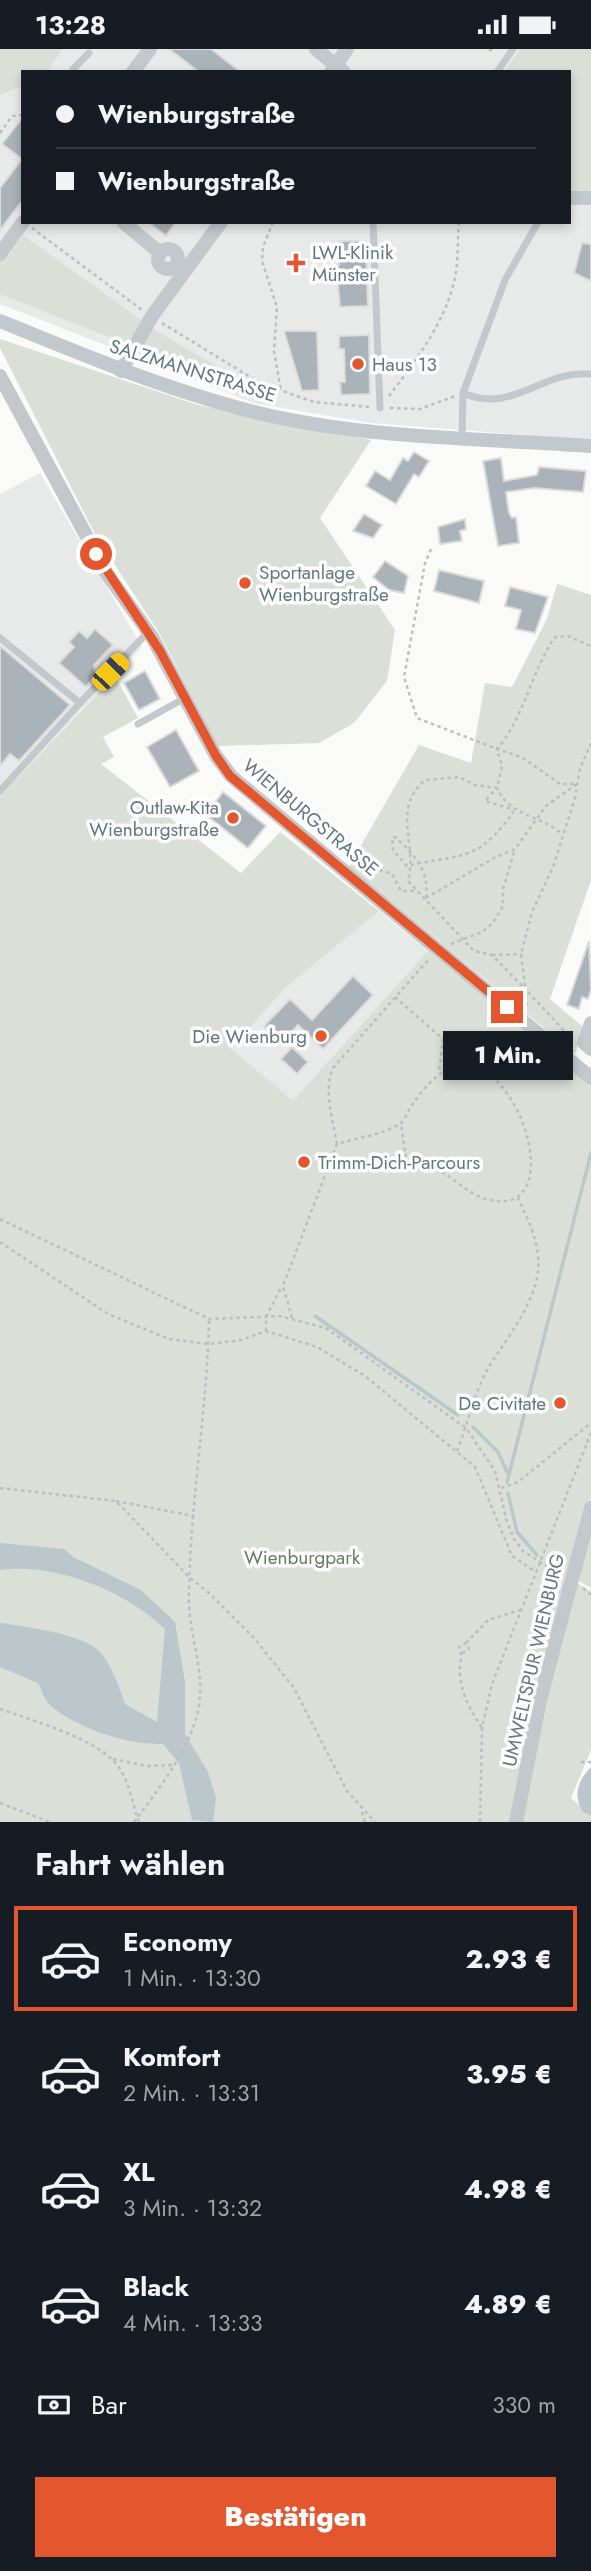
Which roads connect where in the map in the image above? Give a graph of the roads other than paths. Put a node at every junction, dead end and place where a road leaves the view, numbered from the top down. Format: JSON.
{"nodes":[{"id":1,"x":150,"y":49,"type":"edge"},
{"id":2,"x":316,"y":49,"type":"edge"},
{"id":3,"x":348,"y":49,"type":"edge"},
{"id":4,"x":513,"y":49,"type":"edge"},
{"id":5,"x":89,"y":53,"type":"dead end"},
{"id":6,"x":74,"y":70,"type":"edge"},
{"id":7,"x":134,"y":70,"type":"edge"},
{"id":8,"x":337,"y":70,"type":"edge"},
{"id":9,"x":498,"y":70,"type":"edge"},
{"id":10,"x":571,"y":198,"type":"edge"},
{"id":11,"x":591,"y":198,"type":"edge"},
{"id":12,"x":22,"y":224,"type":"edge"},
{"id":13,"x":126,"y":224,"type":"edge"},
{"id":14,"x":218,"y":224,"type":"edge"},
{"id":15,"x":373,"y":224,"type":"edge"},
{"id":16,"x":537,"y":224,"type":"edge"},
{"id":17,"x":0,"y":254,"type":"edge"},
{"id":18,"x":180,"y":269,"type":"junction"},
{"id":19,"x":0,"y":321,"type":"edge"},
{"id":20,"x":121,"y":371,"type":"junction"},
{"id":21,"x":591,"y":373,"type":"edge"},
{"id":22,"x":0,"y":376,"type":"edge"},
{"id":23,"x":463,"y":393,"type":"junction"},
{"id":24,"x":380,"y":408,"type":"road end"},
{"id":25,"x":462,"y":437,"type":"junction"},
{"id":26,"x":591,"y":446,"type":"edge"},
{"id":27,"x":148,"y":632,"type":"junction"},
{"id":28,"x":0,"y":638,"type":"edge"},
{"id":29,"x":186,"y":698,"type":"junction"},
{"id":30,"x":80,"y":702,"type":"junction"},
{"id":31,"x":138,"y":724,"type":"dead end"},
{"id":32,"x":0,"y":791,"type":"edge"},
{"id":33,"x":591,"y":1023,"type":"edge"},
{"id":34,"x":587,"y":1047,"type":"edge"},
{"id":35,"x":591,"y":1078,"type":"edge"},
{"id":36,"x":591,"y":1508,"type":"edge"},
{"id":37,"x":516,"y":1822,"type":"edge"}],
"edges":[{"from":1,"to":7,"type":"street"},
{"from":2,"to":8,"type":"street"},
{"from":3,"to":8,"type":"street"},
{"from":4,"to":9,"type":"lane"},
{"from":5,"to":6,"type":"lane"},
{"from":10,"to":11,"type":"street"},
{"from":12,"to":17,"type":"street"},
{"from":13,"to":18,"type":"street"},
{"from":14,"to":18,"type":"street"},
{"from":15,"to":24,"type":"lane"},
{"from":16,"to":23,"type":"lane"},
{"from":18,"to":20,"type":"street"},
{"from":19,"to":20,"type":"street","name":"SALZMANNSTRASSE"},
{"from":20,"to":25,"type":"street","name":"SALZMANNSTRASSE"},
{"from":21,"to":23,"type":"lane"},
{"from":22,"to":27,"type":"street","name":"WIENBURGSTRASSE"},
{"from":23,"to":25,"type":"lane"},
{"from":25,"to":26,"type":"street","name":"SALZMANNSTRASSE"},
{"from":27,"to":29,"type":"street","name":"WIENBURGSTRASSE"},
{"from":27,"to":30,"type":"lane"},
{"from":28,"to":30,"type":"lane"},
{"from":29,"to":31,"type":"lane"},
{"from":29,"to":35,"type":"street","name":"WIENBURGSTRASSE"},
{"from":30,"to":32,"type":"lane"},
{"from":33,"to":34,"type":"street"},
{"from":36,"to":37,"type":"street","name":"UMWELTSPUR WIENBURG"}]}
